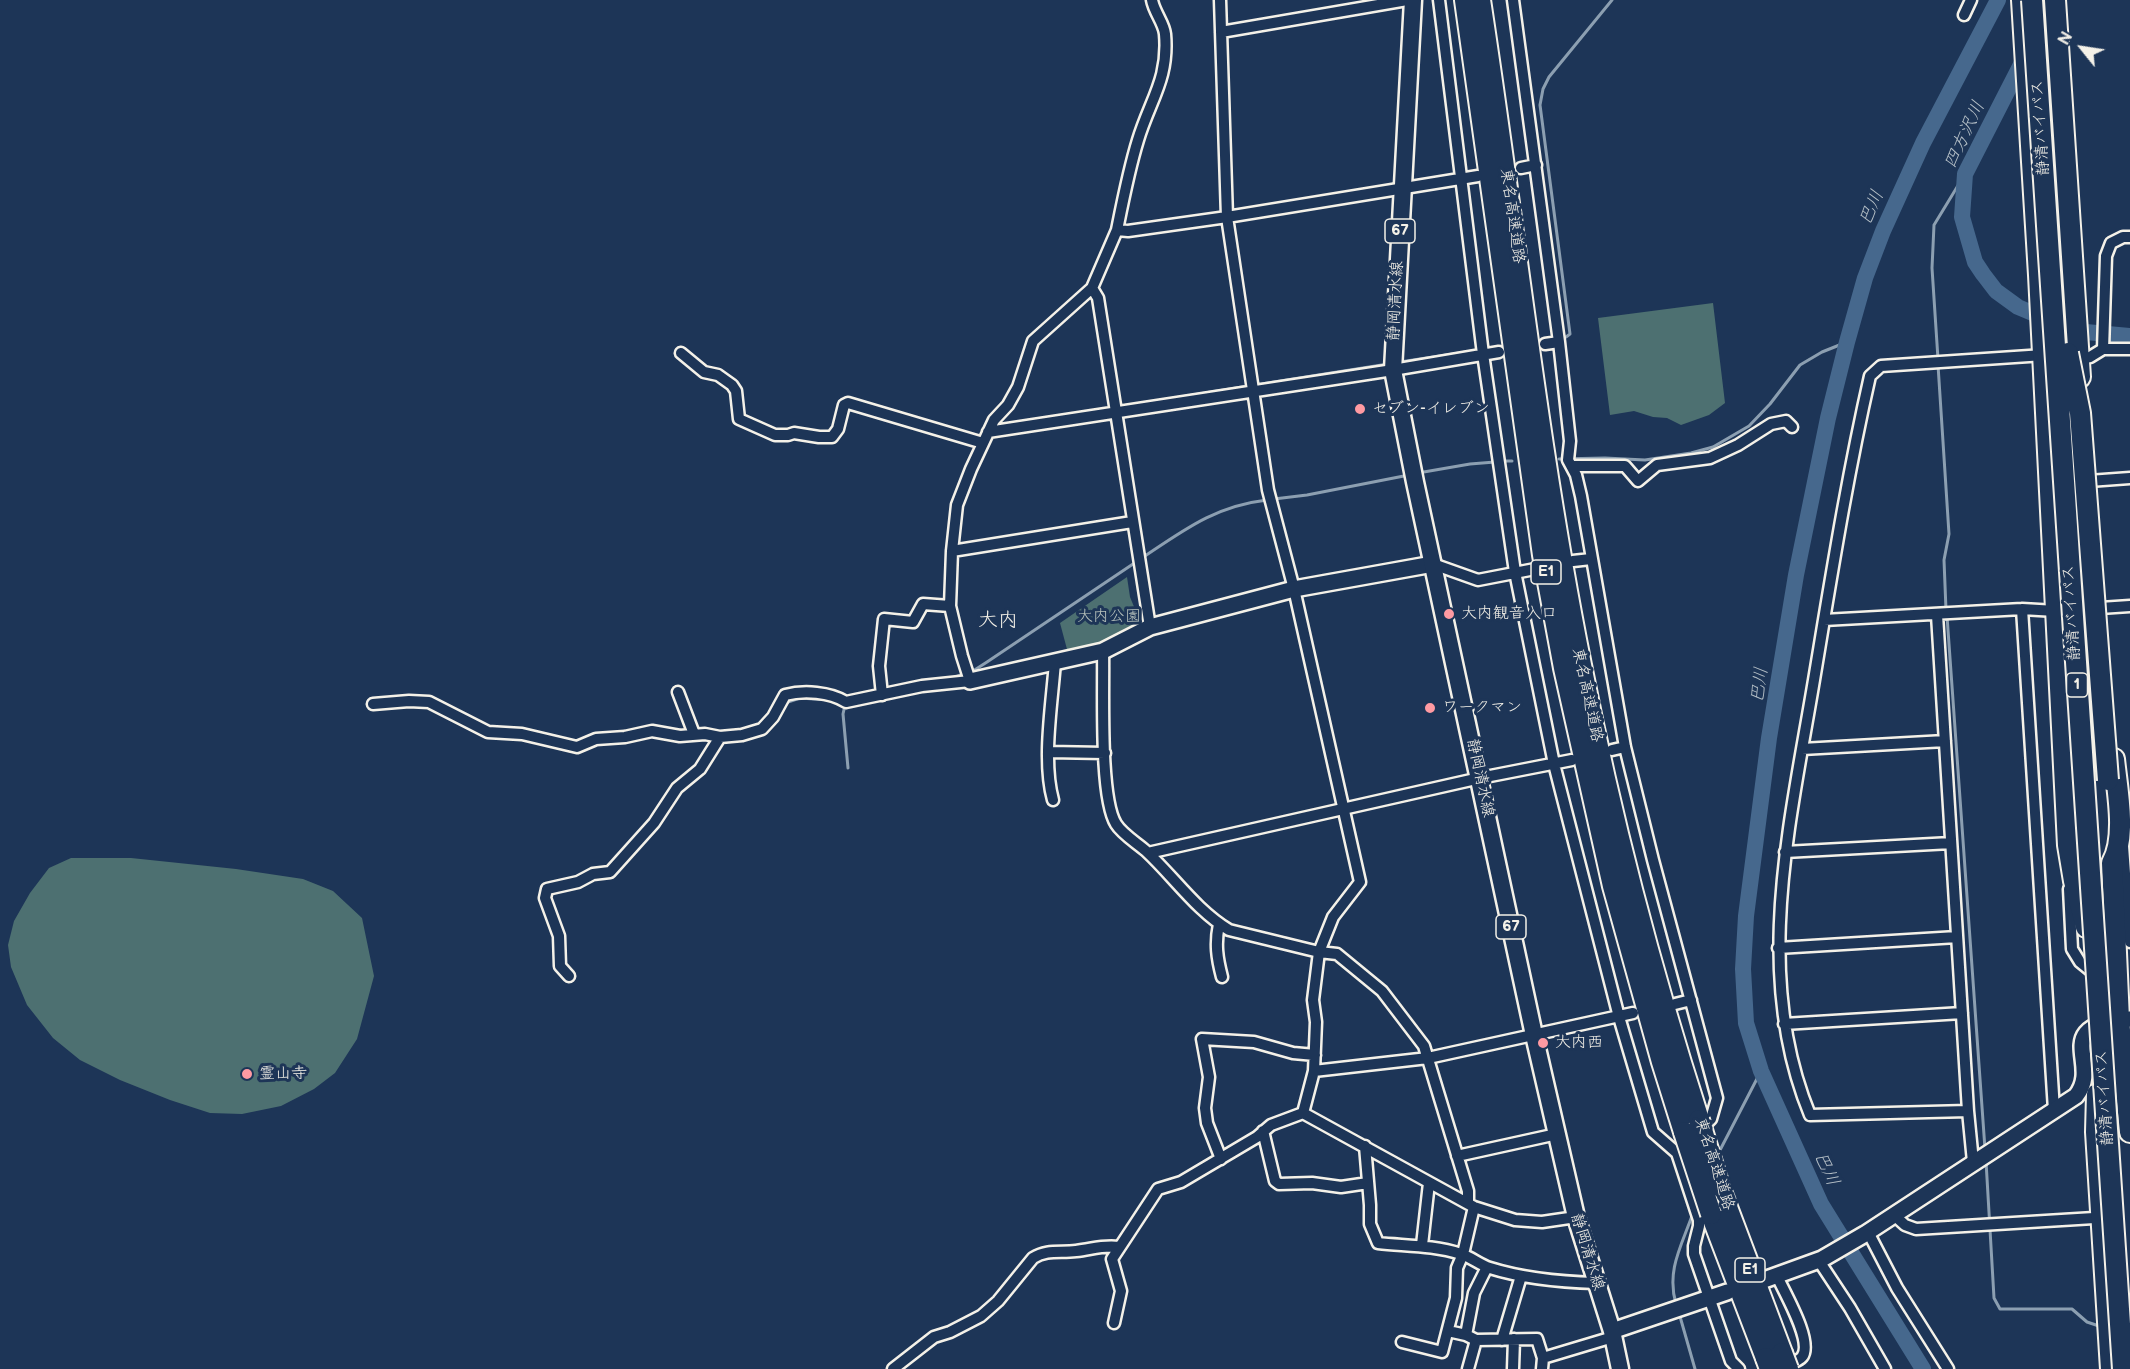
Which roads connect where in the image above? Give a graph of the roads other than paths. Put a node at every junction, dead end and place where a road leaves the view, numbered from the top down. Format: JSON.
{"nodes":[{"id":1,"x":1152,"y":0,"type":"edge"},
{"id":2,"x":1220,"y":0,"type":"edge"},
{"id":3,"x":1407,"y":0,"type":"edge"},
{"id":4,"x":1413,"y":0,"type":"edge"},
{"id":5,"x":1439,"y":0,"type":"edge"},
{"id":6,"x":1465,"y":0,"type":"edge"},
{"id":7,"x":1480,"y":0,"type":"edge"},
{"id":8,"x":1513,"y":0,"type":"edge"},
{"id":9,"x":1971,"y":0,"type":"edge"},
{"id":10,"x":2022,"y":0,"type":"edge"},
{"id":11,"x":2032,"y":0,"type":"edge"},
{"id":12,"x":2044,"y":0,"type":"edge"},
{"id":13,"x":2055,"y":9,"type":"edge"},
{"id":14,"x":1964,"y":15,"type":"dead end"},
{"id":15,"x":1221,"y":32,"type":"junction"},
{"id":16,"x":1536,"y":165,"type":"junction"},
{"id":17,"x":1521,"y":168,"type":"dead end"},
{"id":18,"x":1478,"y":176,"type":"dead end"},
{"id":19,"x":1462,"y":178,"type":"junction"},
{"id":20,"x":1402,"y":188,"type":"junction"},
{"id":21,"x":1227,"y":217,"type":"junction"},
{"id":22,"x":1117,"y":230,"type":"junction"},
{"id":23,"x":2130,"y":237,"type":"edge"},
{"id":24,"x":1092,"y":288,"type":"junction"},
{"id":25,"x":1559,"y":342,"type":"junction"},
{"id":26,"x":1545,"y":344,"type":"dead end"},
{"id":27,"x":2103,"y":347,"type":"junction"},
{"id":28,"x":2130,"y":349,"type":"edge"},
{"id":29,"x":1499,"y":352,"type":"dead end"},
{"id":30,"x":681,"y":353,"type":"dead end"},
{"id":31,"x":1483,"y":354,"type":"junction"},
{"id":32,"x":2058,"y":359,"type":"junction"},
{"id":33,"x":1393,"y":370,"type":"junction"},
{"id":34,"x":1254,"y":391,"type":"junction"},
{"id":35,"x":1115,"y":414,"type":"junction"},
{"id":36,"x":1792,"y":427,"type":"dead end"},
{"id":37,"x":988,"y":432,"type":"junction"},
{"id":38,"x":982,"y":443,"type":"junction"},
{"id":39,"x":1570,"y":459,"type":"junction"},
{"id":40,"x":2130,"y":478,"type":"edge"},
{"id":41,"x":2090,"y":481,"type":"junction"},
{"id":42,"x":1132,"y":522,"type":"junction"},
{"id":43,"x":952,"y":551,"type":"junction"},
{"id":44,"x":1591,"y":559,"type":"junction"},
{"id":45,"x":1573,"y":561,"type":"dead end"},
{"id":46,"x":1432,"y":564,"type":"junction"},
{"id":47,"x":1535,"y":569,"type":"dead end"},
{"id":48,"x":1515,"y":572,"type":"junction"},
{"id":49,"x":1294,"y":589,"type":"junction"},
{"id":50,"x":950,"y":606,"type":"junction"},
{"id":51,"x":2130,"y":606,"type":"edge"},
{"id":52,"x":2102,"y":607,"type":"junction"},
{"id":53,"x":2022,"y":609,"type":"junction"},
{"id":54,"x":2056,"y":611,"type":"junction"},
{"id":55,"x":1936,"y":615,"type":"junction"},
{"id":56,"x":1824,"y":620,"type":"junction"},
{"id":57,"x":1150,"y":627,"type":"junction"},
{"id":58,"x":1103,"y":651,"type":"junction"},
{"id":59,"x":1055,"y":662,"type":"junction"},
{"id":60,"x":970,"y":681,"type":"junction"},
{"id":61,"x":678,"y":692,"type":"dead end"},
{"id":62,"x":882,"y":695,"type":"junction"},
{"id":63,"x":373,"y":704,"type":"dead end"},
{"id":64,"x":694,"y":734,"type":"junction"},
{"id":65,"x":720,"y":737,"type":"junction"},
{"id":66,"x":1945,"y":741,"type":"junction"},
{"id":67,"x":1625,"y":747,"type":"junction"},
{"id":68,"x":1803,"y":749,"type":"junction"},
{"id":69,"x":1612,"y":750,"type":"dead end"},
{"id":70,"x":1049,"y":752,"type":"junction"},
{"id":71,"x":1105,"y":753,"type":"junction"},
{"id":72,"x":1572,"y":760,"type":"dead end"},
{"id":73,"x":1554,"y":764,"type":"junction"},
{"id":74,"x":1480,"y":778,"type":"junction"},
{"id":75,"x":2118,"y":791,"type":"edge"},
{"id":76,"x":1053,"y":800,"type":"dead end"},
{"id":77,"x":1344,"y":810,"type":"junction"},
{"id":78,"x":2120,"y":831,"type":"junction"},
{"id":79,"x":1950,"y":843,"type":"junction"},
{"id":80,"x":1785,"y":852,"type":"junction"},
{"id":81,"x":1148,"y":853,"type":"junction"},
{"id":82,"x":2070,"y":856,"type":"junction"},
{"id":83,"x":2112,"y":863,"type":"junction"},
{"id":84,"x":1219,"y":924,"type":"junction"},
{"id":85,"x":2086,"y":927,"type":"junction"},
{"id":86,"x":1957,"y":936,"type":"junction"},
{"id":87,"x":2130,"y":942,"type":"edge"},
{"id":88,"x":1778,"y":948,"type":"junction"},
{"id":89,"x":1319,"y":952,"type":"junction"},
{"id":90,"x":2091,"y":971,"type":"junction"},
{"id":91,"x":569,"y":976,"type":"dead end"},
{"id":92,"x":1222,"y":977,"type":"dead end"},
{"id":93,"x":1691,"y":1000,"type":"junction"},
{"id":94,"x":1675,"y":1004,"type":"dead end"},
{"id":95,"x":1962,"y":1012,"type":"junction"},
{"id":96,"x":1633,"y":1013,"type":"dead end"},
{"id":97,"x":1619,"y":1017,"type":"junction"},
{"id":98,"x":2125,"y":1019,"type":"edge"},
{"id":99,"x":1784,"y":1024,"type":"junction"},
{"id":100,"x":2097,"y":1026,"type":"junction"},
{"id":101,"x":1534,"y":1035,"type":"junction"},
{"id":102,"x":1315,"y":1055,"type":"junction"},
{"id":103,"x":1428,"y":1058,"type":"junction"},
{"id":104,"x":1314,"y":1071,"type":"junction"},
{"id":105,"x":2128,"y":1079,"type":"edge"},
{"id":106,"x":2129,"y":1107,"type":"edge"},
{"id":107,"x":2054,"y":1110,"type":"junction"},
{"id":108,"x":1968,"y":1111,"type":"junction"},
{"id":109,"x":1303,"y":1113,"type":"junction"},
{"id":110,"x":1692,"y":1126,"type":"junction"},
{"id":111,"x":1263,"y":1131,"type":"junction"},
{"id":112,"x":2130,"y":1132,"type":"edge"},
{"id":113,"x":1557,"y":1134,"type":"junction"},
{"id":114,"x":1365,"y":1146,"type":"junction"},
{"id":115,"x":1672,"y":1148,"type":"junction"},
{"id":116,"x":1456,"y":1156,"type":"junction"},
{"id":117,"x":1221,"y":1159,"type":"junction"},
{"id":118,"x":1973,"y":1162,"type":"junction"},
{"id":119,"x":1368,"y":1183,"type":"junction"},
{"id":120,"x":1429,"y":1183,"type":"junction"},
{"id":121,"x":2099,"y":1187,"type":"junction"},
{"id":122,"x":1471,"y":1205,"type":"junction"},
{"id":123,"x":1894,"y":1215,"type":"junction"},
{"id":124,"x":1576,"y":1217,"type":"junction"},
{"id":125,"x":1705,"y":1217,"type":"junction"},
{"id":126,"x":2094,"y":1218,"type":"junction"},
{"id":127,"x":1867,"y":1233,"type":"junction"},
{"id":128,"x":1422,"y":1245,"type":"junction"},
{"id":129,"x":1119,"y":1247,"type":"junction"},
{"id":130,"x":1463,"y":1254,"type":"junction"},
{"id":131,"x":1820,"y":1260,"type":"junction"},
{"id":132,"x":1488,"y":1267,"type":"junction"},
{"id":133,"x":1521,"y":1276,"type":"junction"},
{"id":134,"x":1771,"y":1278,"type":"joint"},
{"id":135,"x":1596,"y":1284,"type":"junction"},
{"id":136,"x":1727,"y":1292,"type":"dead end"},
{"id":137,"x":1710,"y":1299,"type":"junction"},
{"id":138,"x":2130,"y":1301,"type":"edge"},
{"id":139,"x":1114,"y":1323,"type":"dead end"},
{"id":140,"x":1448,"y":1331,"type":"junction"},
{"id":141,"x":1613,"y":1334,"type":"junction"},
{"id":142,"x":1471,"y":1337,"type":"junction"},
{"id":143,"x":1514,"y":1339,"type":"junction"},
{"id":144,"x":1502,"y":1340,"type":"junction"},
{"id":145,"x":1402,"y":1342,"type":"dead end"},
{"id":146,"x":1542,"y":1364,"type":"edge"},
{"id":147,"x":1775,"y":1364,"type":"edge"},
{"id":148,"x":892,"y":1369,"type":"edge"},
{"id":149,"x":1468,"y":1369,"type":"edge"},
{"id":150,"x":1513,"y":1369,"type":"edge"},
{"id":151,"x":1620,"y":1369,"type":"edge"},
{"id":152,"x":1739,"y":1369,"type":"edge"},
{"id":153,"x":1885,"y":1369,"type":"edge"},
{"id":154,"x":1948,"y":1369,"type":"edge"},
{"id":155,"x":2104,"y":1369,"type":"edge"},
{"id":156,"x":2111,"y":1369,"type":"edge"},
{"id":157,"x":2123,"y":1369,"type":"edge"}],
"edges":[{"from":1,"to":22,"type":"street"},
{"from":2,"to":15,"type":"street"},
{"from":3,"to":15,"type":"street"},
{"from":4,"to":20,"type":"main road","name":"静岡清水線","number":"67"},
{"from":5,"to":19,"type":"street"},
{"from":6,"to":110,"type":"highway","name":"東名高速道路","number":"E1"},
{"from":7,"to":110,"type":"highway","name":"東名高速道路","number":"E1"},
{"from":8,"to":16,"type":"street"},
{"from":9,"to":14,"type":"street"},
{"from":10,"to":32,"type":"highway"},
{"from":11,"to":32,"type":"highway","name":"静清バイパス","number":"1","bridge":true},
{"from":12,"to":32,"type":"highway","name":"静清バイパス","number":"1"},
{"from":13,"to":32,"type":"highway","number":"1"},
{"from":15,"to":21,"type":"street"},
{"from":16,"to":17,"type":"street"},
{"from":16,"to":25,"type":"street"},
{"from":18,"to":19,"type":"street"},
{"from":19,"to":20,"type":"street"},
{"from":19,"to":31,"type":"street"},
{"from":20,"to":21,"type":"street"},
{"from":20,"to":33,"type":"main road","name":"静岡清水線","number":"67"},
{"from":21,"to":22,"type":"street"},
{"from":21,"to":34,"type":"street"},
{"from":22,"to":24,"type":"street"},
{"from":23,"to":27,"type":"street"},
{"from":24,"to":35,"type":"street"},
{"from":24,"to":37,"type":"street"},
{"from":25,"to":26,"type":"street"},
{"from":25,"to":39,"type":"street"},
{"from":27,"to":28,"type":"street"},
{"from":27,"to":32,"type":"street"},
{"from":29,"to":31,"type":"street"},
{"from":30,"to":38,"type":"street"},
{"from":31,"to":33,"type":"street"},
{"from":31,"to":48,"type":"street"},
{"from":32,"to":41,"type":"highway","number":"1"},
{"from":32,"to":54,"type":"highway"},
{"from":32,"to":56,"type":"street"},
{"from":32,"to":75,"type":"highway","bridge":true},
{"from":32,"to":85,"type":"highway","bridge":true},
{"from":32,"to":138,"type":"highway","name":"静清バイパス","number":"1","bridge":true},
{"from":32,"to":157,"type":"highway","name":"静清バイパス","number":"1","bridge":true},
{"from":33,"to":34,"type":"street"},
{"from":33,"to":46,"type":"main road","name":"静岡清水線","number":"67"},
{"from":34,"to":35,"type":"street"},
{"from":34,"to":49,"type":"street"},
{"from":35,"to":37,"type":"street"},
{"from":35,"to":42,"type":"street"},
{"from":36,"to":39,"type":"street"},
{"from":37,"to":38,"type":"street"},
{"from":38,"to":43,"type":"street"},
{"from":39,"to":44,"type":"street"},
{"from":40,"to":41,"type":"street"},
{"from":41,"to":52,"type":"highway","number":"1"},
{"from":42,"to":43,"type":"street"},
{"from":42,"to":57,"type":"street"},
{"from":43,"to":50,"type":"street"},
{"from":44,"to":45,"type":"street"},
{"from":44,"to":67,"type":"street"},
{"from":46,"to":48,"type":"street"},
{"from":46,"to":49,"type":"street"},
{"from":46,"to":74,"type":"main road","name":"静岡清水線","number":"67"},
{"from":47,"to":48,"type":"street"},
{"from":48,"to":73,"type":"street"},
{"from":49,"to":57,"type":"street"},
{"from":49,"to":77,"type":"street"},
{"from":50,"to":60,"type":"street"},
{"from":50,"to":62,"type":"street"},
{"from":51,"to":52,"type":"street"},
{"from":52,"to":54,"type":"street"},
{"from":52,"to":75,"type":"highway","number":"1"},
{"from":53,"to":54,"type":"street"},
{"from":53,"to":55,"type":"street"},
{"from":53,"to":107,"type":"street"},
{"from":54,"to":82,"type":"highway"},
{"from":55,"to":56,"type":"street"},
{"from":55,"to":66,"type":"street"},
{"from":56,"to":68,"type":"street"},
{"from":57,"to":58,"type":"street"},
{"from":58,"to":59,"type":"street"},
{"from":58,"to":71,"type":"street"},
{"from":59,"to":60,"type":"street"},
{"from":59,"to":70,"type":"street"},
{"from":60,"to":62,"type":"street"},
{"from":61,"to":64,"type":"street"},
{"from":62,"to":65,"type":"street"},
{"from":63,"to":64,"type":"street"},
{"from":64,"to":65,"type":"street"},
{"from":65,"to":91,"type":"street"},
{"from":66,"to":68,"type":"street"},
{"from":66,"to":79,"type":"street"},
{"from":67,"to":69,"type":"street"},
{"from":67,"to":93,"type":"street"},
{"from":68,"to":80,"type":"street"},
{"from":70,"to":71,"type":"street"},
{"from":70,"to":76,"type":"street"},
{"from":71,"to":81,"type":"street"},
{"from":72,"to":73,"type":"street"},
{"from":73,"to":74,"type":"street"},
{"from":73,"to":97,"type":"street"},
{"from":74,"to":77,"type":"street"},
{"from":74,"to":101,"type":"main road","name":"静岡清水線","number":"67"},
{"from":75,"to":78,"type":"highway","number":"1"},
{"from":75,"to":83,"type":"highway"},
{"from":77,"to":81,"type":"street"},
{"from":77,"to":89,"type":"street"},
{"from":78,"to":83,"type":"highway","number":"1"},
{"from":78,"to":87,"type":"street"},
{"from":79,"to":80,"type":"street"},
{"from":79,"to":86,"type":"street"},
{"from":80,"to":88,"type":"street"},
{"from":81,"to":84,"type":"street"},
{"from":82,"to":85,"type":"highway"},
{"from":82,"to":90,"type":"street"},
{"from":83,"to":98,"type":"highway","number":"1"},
{"from":84,"to":89,"type":"street"},
{"from":84,"to":92,"type":"street"},
{"from":85,"to":90,"type":"highway"},
{"from":86,"to":88,"type":"street"},
{"from":86,"to":95,"type":"street"},
{"from":88,"to":99,"type":"street"},
{"from":89,"to":102,"type":"street"},
{"from":89,"to":103,"type":"street"},
{"from":90,"to":100,"type":"highway"},
{"from":93,"to":94,"type":"street"},
{"from":93,"to":115,"type":"street"},
{"from":95,"to":99,"type":"street"},
{"from":95,"to":108,"type":"street"},
{"from":96,"to":97,"type":"street"},
{"from":97,"to":101,"type":"street"},
{"from":97,"to":115,"type":"street"},
{"from":98,"to":100,"type":"street"},
{"from":98,"to":105,"type":"highway","number":"1"},
{"from":99,"to":108,"type":"street"},
{"from":100,"to":107,"type":"street"},
{"from":100,"to":121,"type":"highway"},
{"from":101,"to":103,"type":"street"},
{"from":101,"to":113,"type":"main road","name":"静岡清水線","number":"67"},
{"from":102,"to":104,"type":"street"},
{"from":102,"to":117,"type":"street"},
{"from":103,"to":104,"type":"street"},
{"from":103,"to":116,"type":"street"},
{"from":104,"to":109,"type":"street"},
{"from":105,"to":106,"type":"highway","number":"1"},
{"from":106,"to":112,"type":"highway"},
{"from":107,"to":118,"type":"street"},
{"from":108,"to":118,"type":"street"},
{"from":109,"to":111,"type":"street"},
{"from":109,"to":114,"type":"street"},
{"from":110,"to":125,"type":"highway","name":"東名高速道路","number":"E1","bridge":true},
{"from":110,"to":147,"type":"highway","name":"東名高速道路","number":"E1","bridge":true},
{"from":111,"to":117,"type":"street"},
{"from":111,"to":119,"type":"street"},
{"from":113,"to":116,"type":"street"},
{"from":113,"to":124,"type":"main road","name":"静岡清水線","number":"67"},
{"from":114,"to":119,"type":"street"},
{"from":114,"to":120,"type":"street"},
{"from":115,"to":125,"type":"street"},
{"from":116,"to":122,"type":"street"},
{"from":117,"to":129,"type":"street"},
{"from":118,"to":123,"type":"street"},
{"from":119,"to":128,"type":"street"},
{"from":120,"to":122,"type":"street"},
{"from":120,"to":128,"type":"street"},
{"from":121,"to":126,"type":"highway"},
{"from":121,"to":156,"type":"highway"},
{"from":122,"to":124,"type":"street"},
{"from":122,"to":130,"type":"street"},
{"from":123,"to":126,"type":"street"},
{"from":123,"to":127,"type":"street"},
{"from":124,"to":135,"type":"main road","name":"静岡清水線","number":"67"},
{"from":125,"to":137,"type":"street"},
{"from":125,"to":147,"type":"highway","name":"東名高速道路","number":"E1"},
{"from":126,"to":155,"type":"highway"},
{"from":127,"to":131,"type":"street"},
{"from":127,"to":154,"type":"street"},
{"from":128,"to":130,"type":"street"},
{"from":129,"to":139,"type":"street"},
{"from":129,"to":148,"type":"street"},
{"from":130,"to":132,"type":"street"},
{"from":130,"to":140,"type":"street"},
{"from":131,"to":134,"type":"street"},
{"from":131,"to":153,"type":"street"},
{"from":132,"to":133,"type":"street"},
{"from":132,"to":142,"type":"street"},
{"from":133,"to":135,"type":"street"},
{"from":133,"to":144,"type":"street"},
{"from":134,"to":147,"type":"street"},
{"from":135,"to":141,"type":"main road","name":"静岡清水線","number":"67"},
{"from":136,"to":137,"type":"street"},
{"from":137,"to":141,"type":"street"},
{"from":137,"to":152,"type":"street"},
{"from":140,"to":142,"type":"street"},
{"from":140,"to":145,"type":"street"},
{"from":141,"to":146,"type":"street"},
{"from":141,"to":151,"type":"main road","name":"静岡清水線","number":"67"},
{"from":142,"to":144,"type":"street"},
{"from":142,"to":149,"type":"street"},
{"from":143,"to":144,"type":"street"},
{"from":143,"to":146,"type":"street"},
{"from":143,"to":150,"type":"street"}]}
